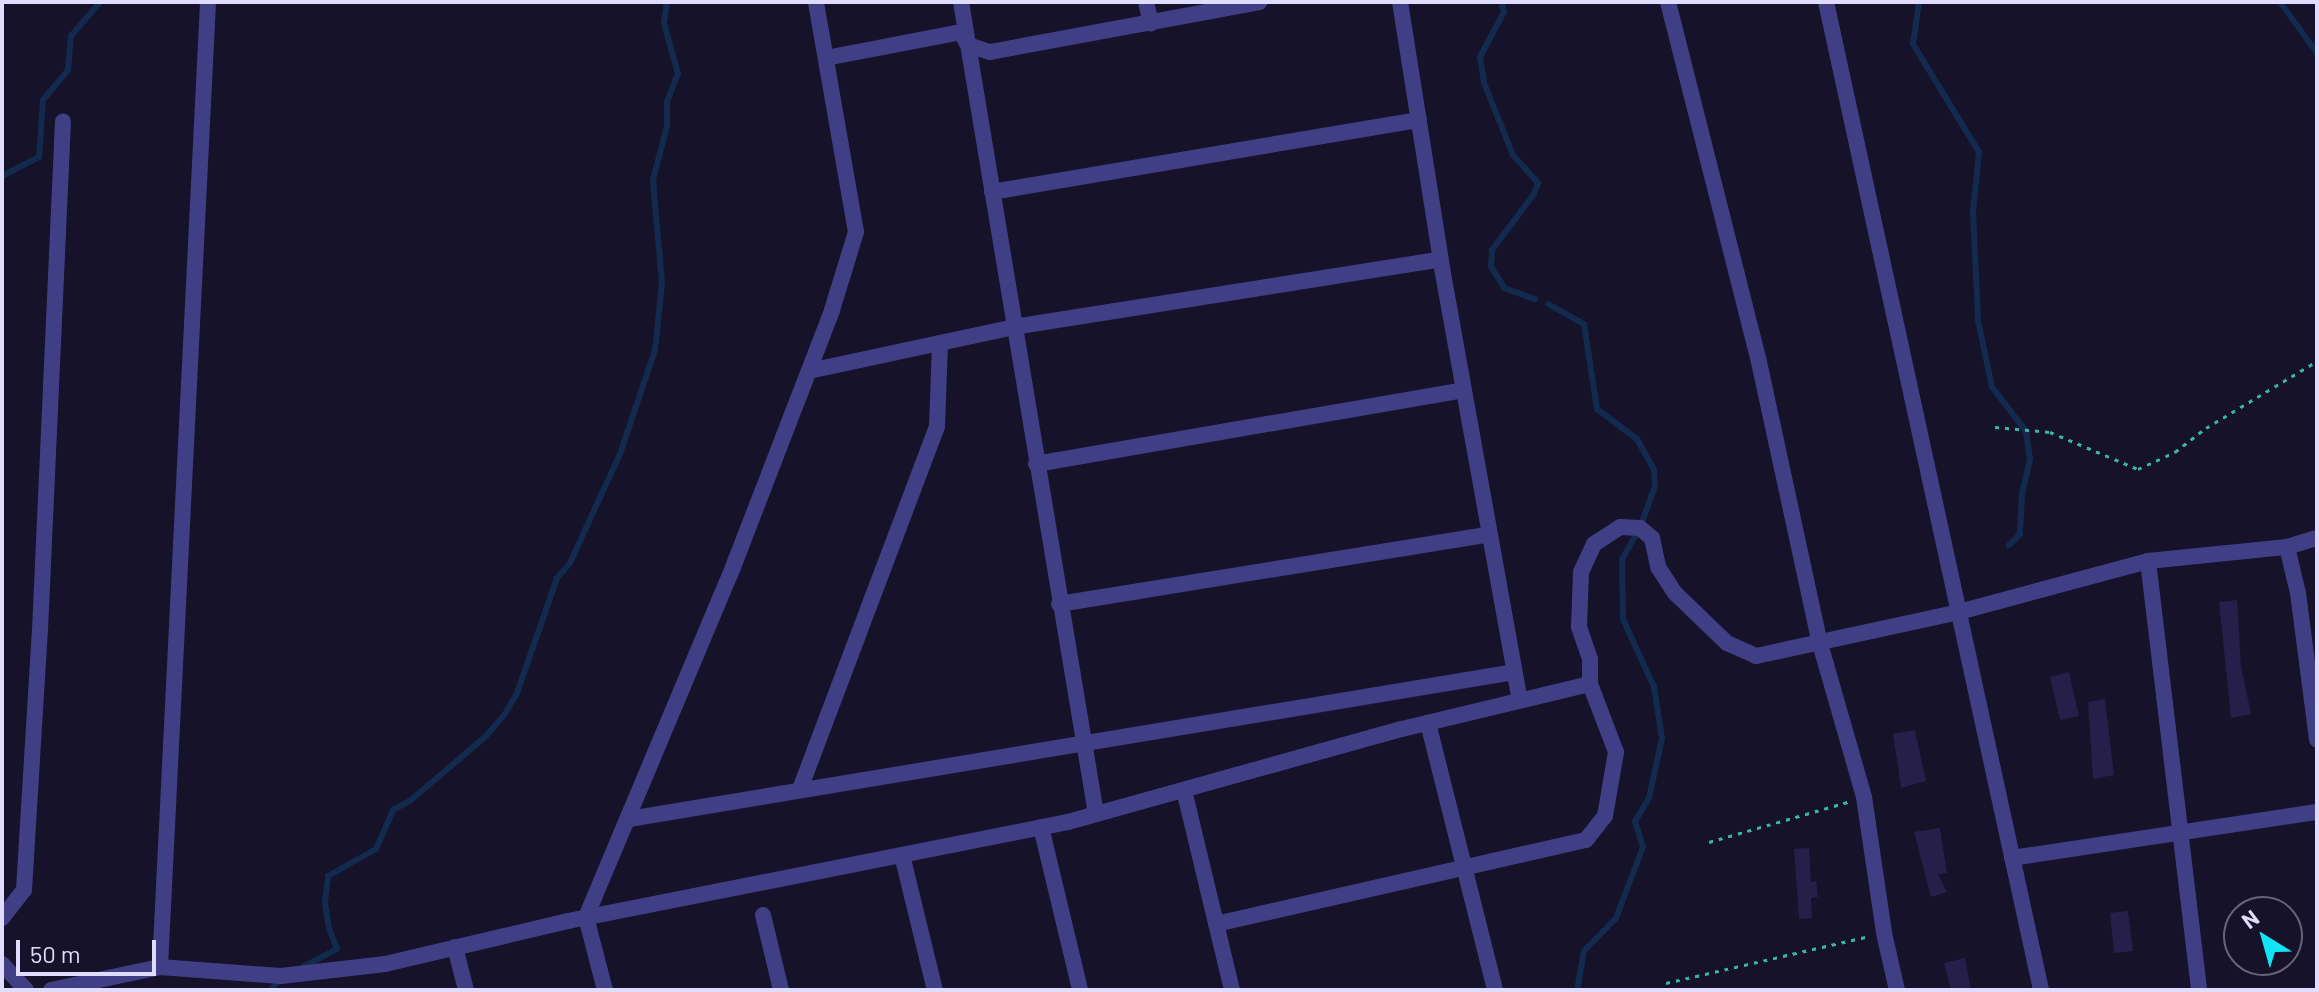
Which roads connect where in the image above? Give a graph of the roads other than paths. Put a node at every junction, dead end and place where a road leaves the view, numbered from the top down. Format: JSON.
{"nodes":[{"id":1,"x":208,"y":2,"type":"edge"},
{"id":2,"x":816,"y":2,"type":"edge"},
{"id":3,"x":961,"y":2,"type":"edge"},
{"id":4,"x":1146,"y":2,"type":"edge"},
{"id":5,"x":1259,"y":2,"type":"edge"},
{"id":6,"x":1400,"y":2,"type":"edge"},
{"id":7,"x":1668,"y":2,"type":"edge"},
{"id":8,"x":1826,"y":2,"type":"edge"},
{"id":9,"x":1151,"y":23,"type":"junction"},
{"id":10,"x":968,"y":45,"type":"junction"},
{"id":11,"x":826,"y":58,"type":"junction"},
{"id":12,"x":1419,"y":120,"type":"junction"},
{"id":13,"x":63,"y":122,"type":"dead end"},
{"id":14,"x":992,"y":192,"type":"junction"},
{"id":15,"x":1441,"y":259,"type":"junction"},
{"id":16,"x":1014,"y":327,"type":"junction"},
{"id":17,"x":940,"y":343,"type":"junction"},
{"id":18,"x":809,"y":371,"type":"junction"},
{"id":19,"x":1464,"y":390,"type":"junction"},
{"id":20,"x":1036,"y":464,"type":"junction"},
{"id":21,"x":1489,"y":534,"type":"junction"},
{"id":22,"x":2317,"y":538,"type":"edge"},
{"id":23,"x":2287,"y":547,"type":"junction"},
{"id":24,"x":2148,"y":561,"type":"junction"},
{"id":25,"x":1059,"y":604,"type":"junction"},
{"id":26,"x":1959,"y":612,"type":"junction"},
{"id":27,"x":1819,"y":640,"type":"junction"},
{"id":28,"x":1514,"y":672,"type":"junction"},
{"id":29,"x":1590,"y":684,"type":"junction"},
{"id":30,"x":1520,"y":700,"type":"junction"},
{"id":31,"x":1428,"y":723,"type":"junction"},
{"id":32,"x":2317,"y":740,"type":"edge"},
{"id":33,"x":1083,"y":741,"type":"junction"},
{"id":34,"x":800,"y":789,"type":"junction"},
{"id":35,"x":1184,"y":790,"type":"junction"},
{"id":36,"x":2317,"y":812,"type":"edge"},
{"id":37,"x":1096,"y":814,"type":"junction"},
{"id":38,"x":629,"y":819,"type":"junction"},
{"id":39,"x":1041,"y":827,"type":"junction"},
{"id":40,"x":2180,"y":831,"type":"junction"},
{"id":41,"x":902,"y":855,"type":"junction"},
{"id":42,"x":2012,"y":858,"type":"junction"},
{"id":43,"x":1464,"y":868,"type":"junction"},
{"id":44,"x":763,"y":915,"type":"dead end"},
{"id":45,"x":586,"y":917,"type":"junction"},
{"id":46,"x":2,"y":918,"type":"edge"},
{"id":47,"x":1216,"y":924,"type":"junction"},
{"id":48,"x":455,"y":947,"type":"junction"},
{"id":49,"x":2,"y":964,"type":"edge"},
{"id":50,"x":160,"y":967,"type":"junction"},
{"id":51,"x":26,"y":990,"type":"edge"},
{"id":52,"x":51,"y":990,"type":"edge"},
{"id":53,"x":466,"y":990,"type":"edge"},
{"id":54,"x":605,"y":990,"type":"edge"},
{"id":55,"x":781,"y":990,"type":"edge"},
{"id":56,"x":935,"y":990,"type":"edge"},
{"id":57,"x":1080,"y":990,"type":"edge"},
{"id":58,"x":1232,"y":990,"type":"edge"},
{"id":59,"x":1495,"y":990,"type":"edge"},
{"id":60,"x":1897,"y":990,"type":"edge"},
{"id":61,"x":2041,"y":990,"type":"edge"},
{"id":62,"x":2199,"y":990,"type":"edge"}],
"edges":[{"from":1,"to":50,"type":"street"},
{"from":2,"to":11,"type":"street"},
{"from":3,"to":10,"type":"street"},
{"from":4,"to":9,"type":"street"},
{"from":5,"to":9,"type":"street"},
{"from":6,"to":12,"type":"street"},
{"from":7,"to":27,"type":"street"},
{"from":8,"to":26,"type":"street"},
{"from":9,"to":10,"type":"street"},
{"from":10,"to":11,"type":"street"},
{"from":10,"to":14,"type":"street"},
{"from":11,"to":18,"type":"street"},
{"from":12,"to":14,"type":"street"},
{"from":12,"to":15,"type":"street"},
{"from":13,"to":46,"type":"street"},
{"from":14,"to":16,"type":"street"},
{"from":15,"to":16,"type":"street"},
{"from":15,"to":19,"type":"street"},
{"from":16,"to":17,"type":"street"},
{"from":16,"to":20,"type":"street"},
{"from":17,"to":18,"type":"street"},
{"from":17,"to":34,"type":"street"},
{"from":18,"to":38,"type":"street"},
{"from":19,"to":20,"type":"street"},
{"from":19,"to":21,"type":"street"},
{"from":20,"to":25,"type":"street"},
{"from":21,"to":25,"type":"street"},
{"from":21,"to":28,"type":"street"},
{"from":22,"to":23,"type":"street"},
{"from":23,"to":24,"type":"street"},
{"from":23,"to":32,"type":"street"},
{"from":24,"to":26,"type":"street"},
{"from":24,"to":40,"type":"street"},
{"from":25,"to":33,"type":"street"},
{"from":26,"to":27,"type":"street"},
{"from":26,"to":42,"type":"street"},
{"from":27,"to":29,"type":"street"},
{"from":27,"to":60,"type":"street"},
{"from":28,"to":30,"type":"street"},
{"from":28,"to":33,"type":"street"},
{"from":29,"to":30,"type":"street"},
{"from":29,"to":43,"type":"street"},
{"from":30,"to":31,"type":"street"},
{"from":31,"to":35,"type":"street"},
{"from":31,"to":43,"type":"street"},
{"from":33,"to":34,"type":"street"},
{"from":33,"to":37,"type":"street"},
{"from":34,"to":38,"type":"street"},
{"from":35,"to":37,"type":"street"},
{"from":35,"to":47,"type":"street"},
{"from":36,"to":40,"type":"street"},
{"from":37,"to":39,"type":"street"},
{"from":38,"to":45,"type":"street"},
{"from":39,"to":41,"type":"street"},
{"from":39,"to":57,"type":"street"},
{"from":40,"to":42,"type":"street"},
{"from":40,"to":62,"type":"street"},
{"from":41,"to":45,"type":"street"},
{"from":41,"to":56,"type":"street"},
{"from":42,"to":61,"type":"street"},
{"from":43,"to":47,"type":"street"},
{"from":43,"to":59,"type":"street"},
{"from":44,"to":55,"type":"street"},
{"from":45,"to":48,"type":"street"},
{"from":45,"to":54,"type":"street"},
{"from":47,"to":58,"type":"street"},
{"from":48,"to":50,"type":"street"},
{"from":48,"to":53,"type":"street"},
{"from":49,"to":51,"type":"street"},
{"from":50,"to":52,"type":"street"}]}
